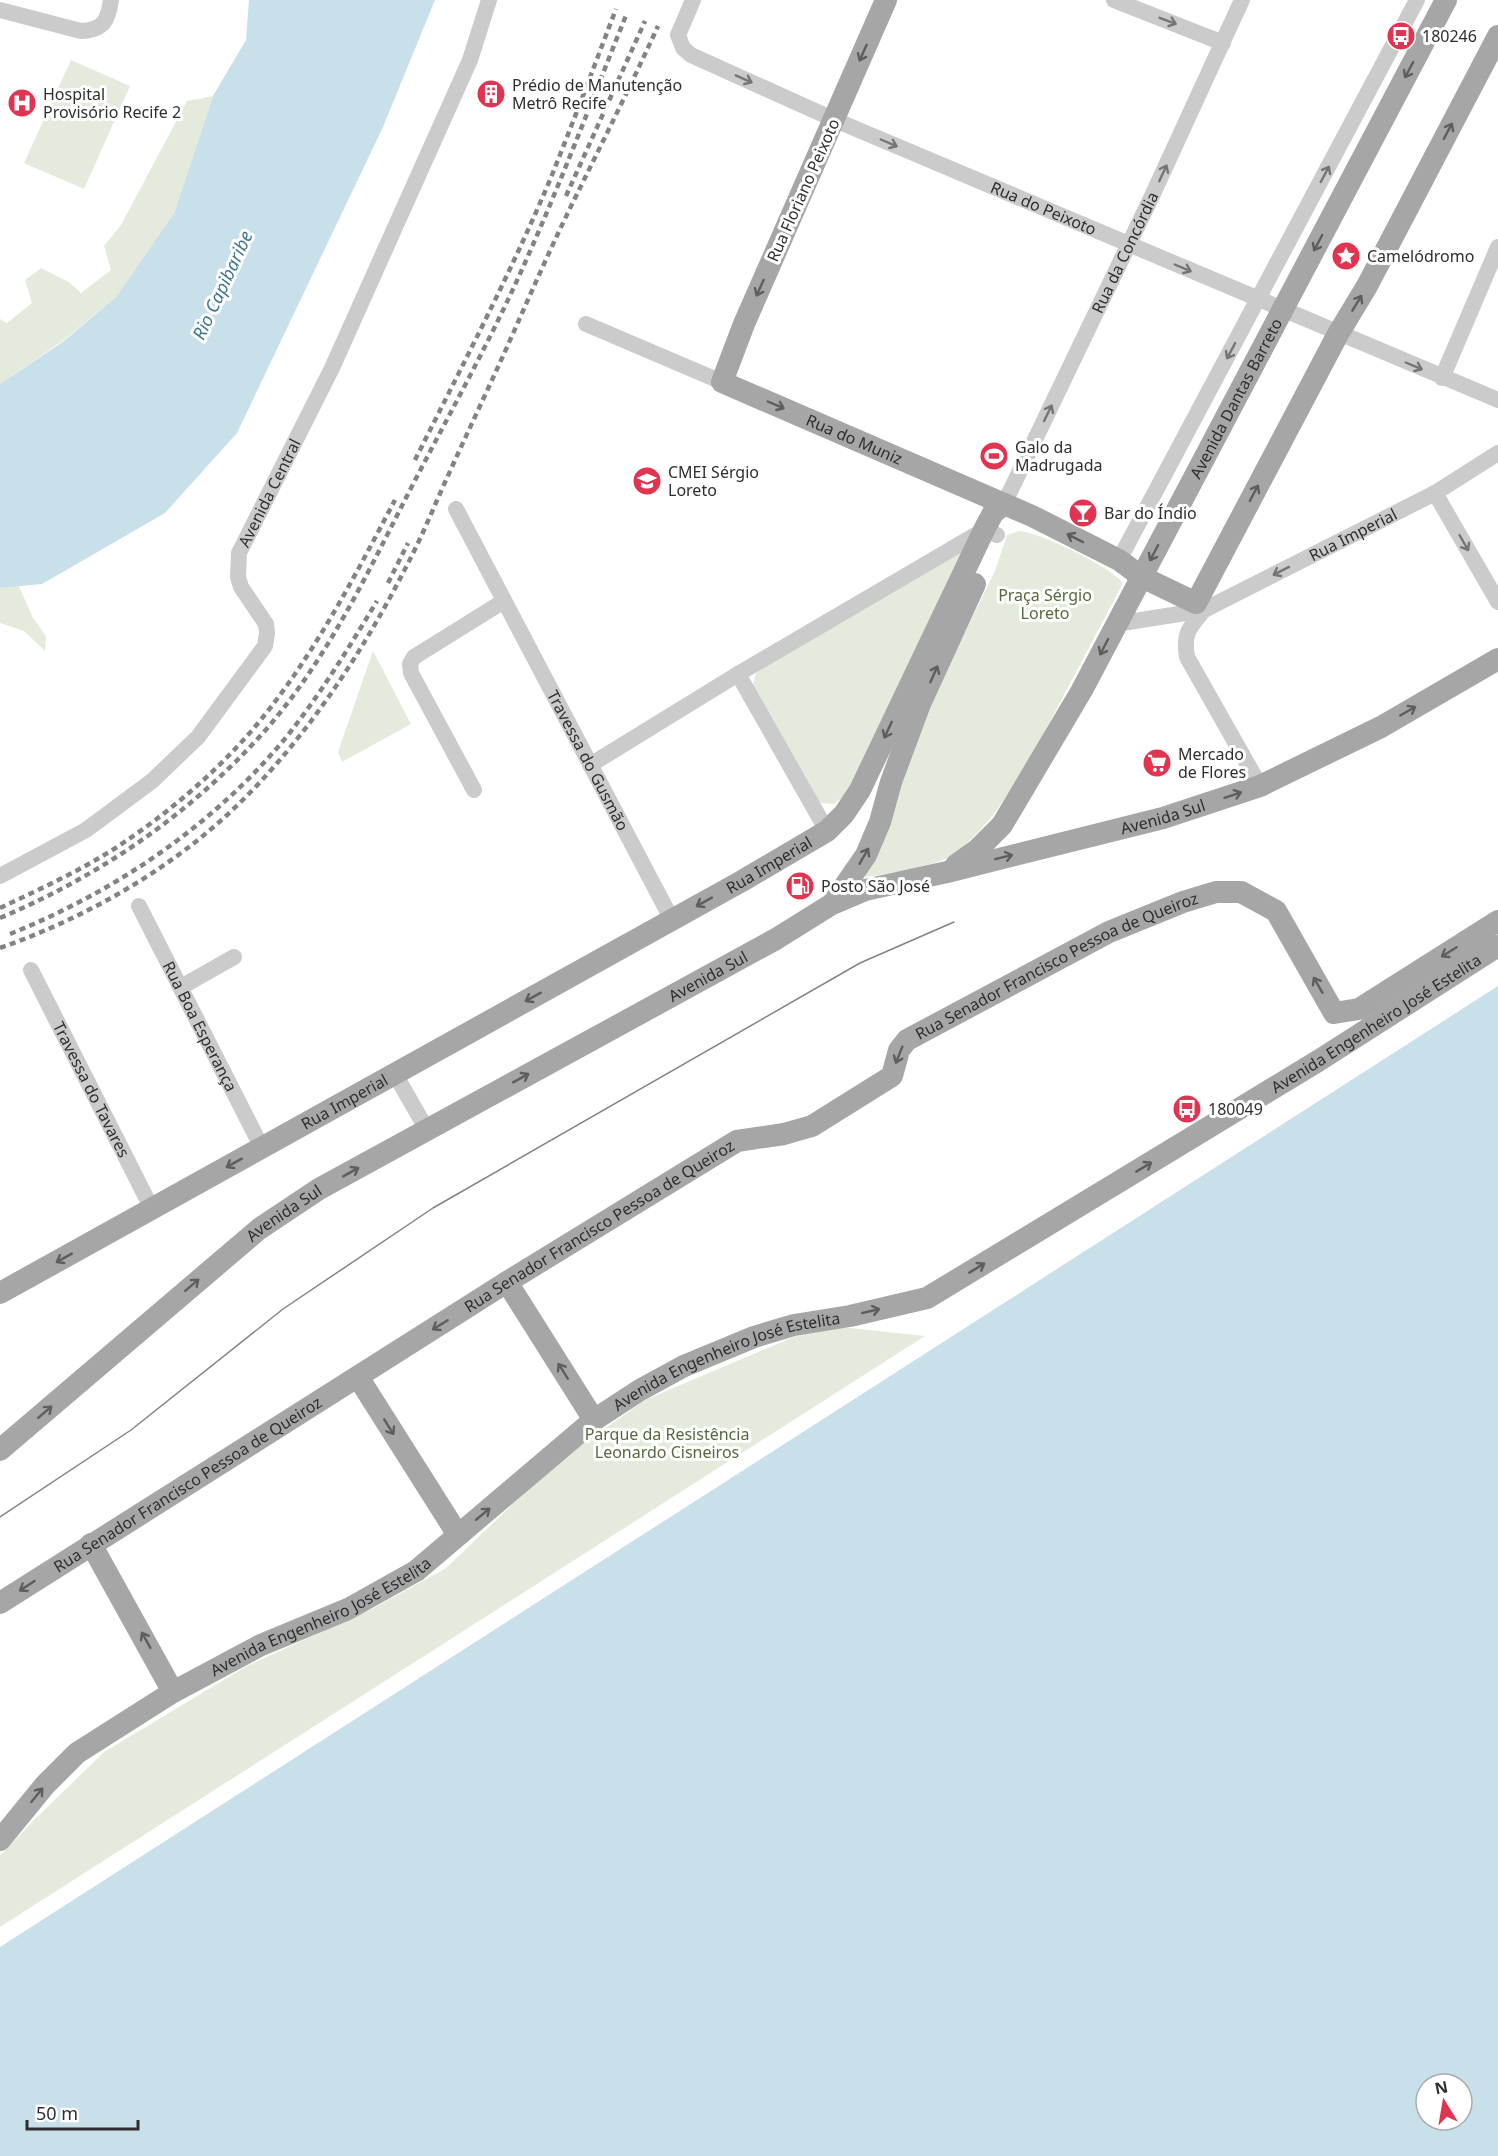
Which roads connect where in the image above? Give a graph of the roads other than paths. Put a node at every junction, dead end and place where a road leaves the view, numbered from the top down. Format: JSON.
{"nodes":[{"id":1,"x":111,"y":0,"type":"edge"},
{"id":2,"x":489,"y":0,"type":"edge"},
{"id":3,"x":693,"y":0,"type":"edge"},
{"id":4,"x":886,"y":0,"type":"edge"},
{"id":5,"x":1114,"y":0,"type":"edge"},
{"id":6,"x":1242,"y":0,"type":"edge"},
{"id":7,"x":1418,"y":0,"type":"edge"},
{"id":8,"x":1446,"y":0,"type":"edge"},
{"id":9,"x":0,"y":10,"type":"edge"},
{"id":10,"x":1498,"y":36,"type":"edge"},
{"id":11,"x":1222,"y":43,"type":"junction"},
{"id":12,"x":835,"y":120,"type":"junction"},
{"id":13,"x":1129,"y":245,"type":"junction"},
{"id":14,"x":1498,"y":247,"type":"edge"},
{"id":15,"x":1258,"y":300,"type":"junction"},
{"id":16,"x":1283,"y":310,"type":"junction"},
{"id":17,"x":586,"y":324,"type":"dead end"},
{"id":18,"x":1338,"y":334,"type":"junction"},
{"id":19,"x":1443,"y":378,"type":"junction"},
{"id":20,"x":722,"y":382,"type":"junction"},
{"id":21,"x":1498,"y":400,"type":"edge"},
{"id":22,"x":1498,"y":453,"type":"edge"},
{"id":23,"x":969,"y":488,"type":"junction"},
{"id":24,"x":1435,"y":493,"type":"junction"},
{"id":25,"x":1004,"y":504,"type":"junction"},
{"id":26,"x":456,"y":509,"type":"dead end"},
{"id":27,"x":989,"y":530,"type":"junction"},
{"id":28,"x":1119,"y":560,"type":"junction"},
{"id":29,"x":1142,"y":577,"type":"junction"},
{"id":30,"x":504,"y":601,"type":"junction"},
{"id":31,"x":1498,"y":602,"type":"edge"},
{"id":32,"x":1200,"y":607,"type":"junction"},
{"id":33,"x":1116,"y":624,"type":"junction"},
{"id":34,"x":1498,"y":659,"type":"edge"},
{"id":35,"x":738,"y":674,"type":"junction"},
{"id":36,"x":590,"y":765,"type":"junction"},
{"id":37,"x":1260,"y":786,"type":"junction"},
{"id":38,"x":474,"y":790,"type":"dead end"},
{"id":39,"x":827,"y":831,"type":"junction"},
{"id":40,"x":947,"y":872,"type":"junction"},
{"id":41,"x":0,"y":876,"type":"edge"},
{"id":42,"x":832,"y":904,"type":"junction"},
{"id":43,"x":139,"y":906,"type":"dead end"},
{"id":44,"x":672,"y":920,"type":"junction"},
{"id":45,"x":1498,"y":921,"type":"edge"},
{"id":46,"x":1498,"y":946,"type":"edge"},
{"id":47,"x":234,"y":957,"type":"dead end"},
{"id":48,"x":31,"y":970,"type":"dead end"},
{"id":49,"x":181,"y":987,"type":"junction"},
{"id":50,"x":1334,"y":1013,"type":"junction"},
{"id":51,"x":1318,"y":1061,"type":"junction"},
{"id":52,"x":395,"y":1074,"type":"junction"},
{"id":53,"x":427,"y":1130,"type":"junction"},
{"id":54,"x":262,"y":1148,"type":"junction"},
{"id":55,"x":152,"y":1209,"type":"junction"},
{"id":56,"x":507,"y":1282,"type":"junction"},
{"id":57,"x":0,"y":1293,"type":"edge"},
{"id":58,"x":358,"y":1377,"type":"junction"},
{"id":59,"x":594,"y":1420,"type":"junction"},
{"id":60,"x":0,"y":1450,"type":"edge"},
{"id":61,"x":458,"y":1535,"type":"junction"},
{"id":62,"x":91,"y":1544,"type":"junction"},
{"id":63,"x":0,"y":1603,"type":"edge"},
{"id":64,"x":173,"y":1692,"type":"junction"},
{"id":65,"x":0,"y":1840,"type":"edge"}],
"edges":[{"from":1,"to":9,"type":"street"},
{"from":2,"to":41,"type":"street","name":"Avenida Central"},
{"from":3,"to":12,"type":"street","name":"Rua do Peixoto","one_way":true},
{"from":4,"to":12,"type":"main road","name":"Rua Floriano Peixoto","one_way":true},
{"from":5,"to":11,"type":"street","one_way":true},
{"from":6,"to":11,"type":"street","name":"Rua da Concórdia"},
{"from":15,"to":7,"type":"street","name":"Avenida Dantas Barreto","one_way":true},
{"from":8,"to":16,"type":"main road","name":"Avenida Dantas Barreto","one_way":true},
{"from":18,"to":10,"type":"main road","one_way":true},
{"from":13,"to":11,"type":"street","name":"Rua da Concórdia","one_way":true},
{"from":12,"to":13,"type":"street","name":"Rua do Peixoto","one_way":true},
{"from":12,"to":20,"type":"main road","name":"Rua Floriano Peixoto","one_way":true},
{"from":13,"to":15,"type":"street","name":"Rua do Peixoto","one_way":true},
{"from":25,"to":13,"type":"street","name":"Rua da Concórdia","one_way":true},
{"from":14,"to":19,"type":"street"},
{"from":15,"to":16,"type":"street","name":"Rua do Peixoto"},
{"from":15,"to":28,"type":"street","name":"Avenida Dantas Barreto","one_way":true},
{"from":16,"to":18,"type":"street","name":"Rua do Peixoto"},
{"from":16,"to":29,"type":"main road","name":"Avenida Dantas Barreto","one_way":true},
{"from":17,"to":20,"type":"street","name":"Rua do Muniz"},
{"from":18,"to":19,"type":"street","name":"Rua do Peixoto","one_way":true},
{"from":32,"to":18,"type":"main road","one_way":true},
{"from":19,"to":21,"type":"street","name":"Rua do Peixoto"},
{"from":20,"to":23,"type":"main road","name":"Rua do Muniz","one_way":true},
{"from":22,"to":24,"type":"street","name":"Rua Imperial"},
{"from":23,"to":25,"type":"main road","name":"Rua do Muniz"},
{"from":23,"to":27,"type":"main road"},
{"from":24,"to":31,"type":"street","one_way":true},
{"from":24,"to":32,"type":"street","name":"Rua Imperial","one_way":true},
{"from":25,"to":27,"type":"main road","name":"Rua Imperial"},
{"from":28,"to":25,"type":"main road","name":"Rua do Muniz","one_way":true},
{"from":26,"to":30,"type":"street","name":"Travessa do Gusmão"},
{"from":27,"to":35,"type":"street"},
{"from":27,"to":39,"type":"main road","name":"Rua Imperial","one_way":true},
{"from":42,"to":27,"type":"main road","name":"Rua Imperial","one_way":true},
{"from":28,"to":29,"type":"main road"},
{"from":29,"to":32,"type":"main road"},
{"from":29,"to":33,"type":"main road","name":"Avenida Dantas Barreto"},
{"from":30,"to":36,"type":"street","name":"Travessa do Gusmão"},
{"from":30,"to":38,"type":"street"},
{"from":32,"to":33,"type":"street","name":"Rua Imperial"},
{"from":32,"to":37,"type":"street"},
{"from":33,"to":40,"type":"main road","name":"Avenida Dantas Barreto","one_way":true},
{"from":37,"to":34,"type":"main road","name":"Avenida Sul","one_way":true},
{"from":35,"to":36,"type":"street"},
{"from":35,"to":39,"type":"street"},
{"from":36,"to":44,"type":"street","name":"Travessa do Gusmão"},
{"from":40,"to":37,"type":"main road","name":"Avenida Sul","one_way":true},
{"from":39,"to":44,"type":"main road","name":"Rua Imperial","one_way":true},
{"from":40,"to":42,"type":"main road","name":"Avenida Sul"},
{"from":53,"to":42,"type":"main road","name":"Avenida Sul","one_way":true},
{"from":43,"to":49,"type":"street","name":"Rua Boa Esperança"},
{"from":44,"to":52,"type":"main road","name":"Rua Imperial","one_way":true},
{"from":45,"to":50,"type":"main road","name":"Avenida Engenheiro José Estelita","one_way":true},
{"from":46,"to":51,"type":"main road","name":"Avenida Engenheiro José Estelita"},
{"from":47,"to":49,"type":"street"},
{"from":48,"to":55,"type":"street","name":"Travessa do Tavares"},
{"from":49,"to":54,"type":"street","name":"Rua Boa Esperança"},
{"from":50,"to":51,"type":"main road"},
{"from":50,"to":56,"type":"main road","name":"Rua Senador Francisco Pessoa de Queiroz","one_way":true},
{"from":59,"to":51,"type":"main road","name":"Avenida Engenheiro José Estelita","one_way":true},
{"from":52,"to":53,"type":"street"},
{"from":52,"to":54,"type":"main road","name":"Rua Imperial"},
{"from":60,"to":53,"type":"main road","name":"Avenida Sul","one_way":true},
{"from":54,"to":55,"type":"main road","name":"Rua Imperial","one_way":true},
{"from":55,"to":57,"type":"main road","name":"Rua Imperial","one_way":true},
{"from":56,"to":58,"type":"main road","name":"Rua Senador Francisco Pessoa de Queiroz","one_way":true},
{"from":59,"to":56,"type":"main road","one_way":true},
{"from":58,"to":61,"type":"main road","one_way":true},
{"from":58,"to":62,"type":"main road","name":"Rua Senador Francisco Pessoa de Queiroz"},
{"from":61,"to":59,"type":"main road","name":"Avenida Engenheiro José Estelita","one_way":true},
{"from":61,"to":64,"type":"main road","name":"Avenida Engenheiro José Estelita"},
{"from":62,"to":63,"type":"main road","name":"Rua Senador Francisco Pessoa de Queiroz","one_way":true},
{"from":64,"to":62,"type":"main road","one_way":true},
{"from":65,"to":64,"type":"main road","name":"Avenida Engenheiro José Estelita","one_way":true}]}
